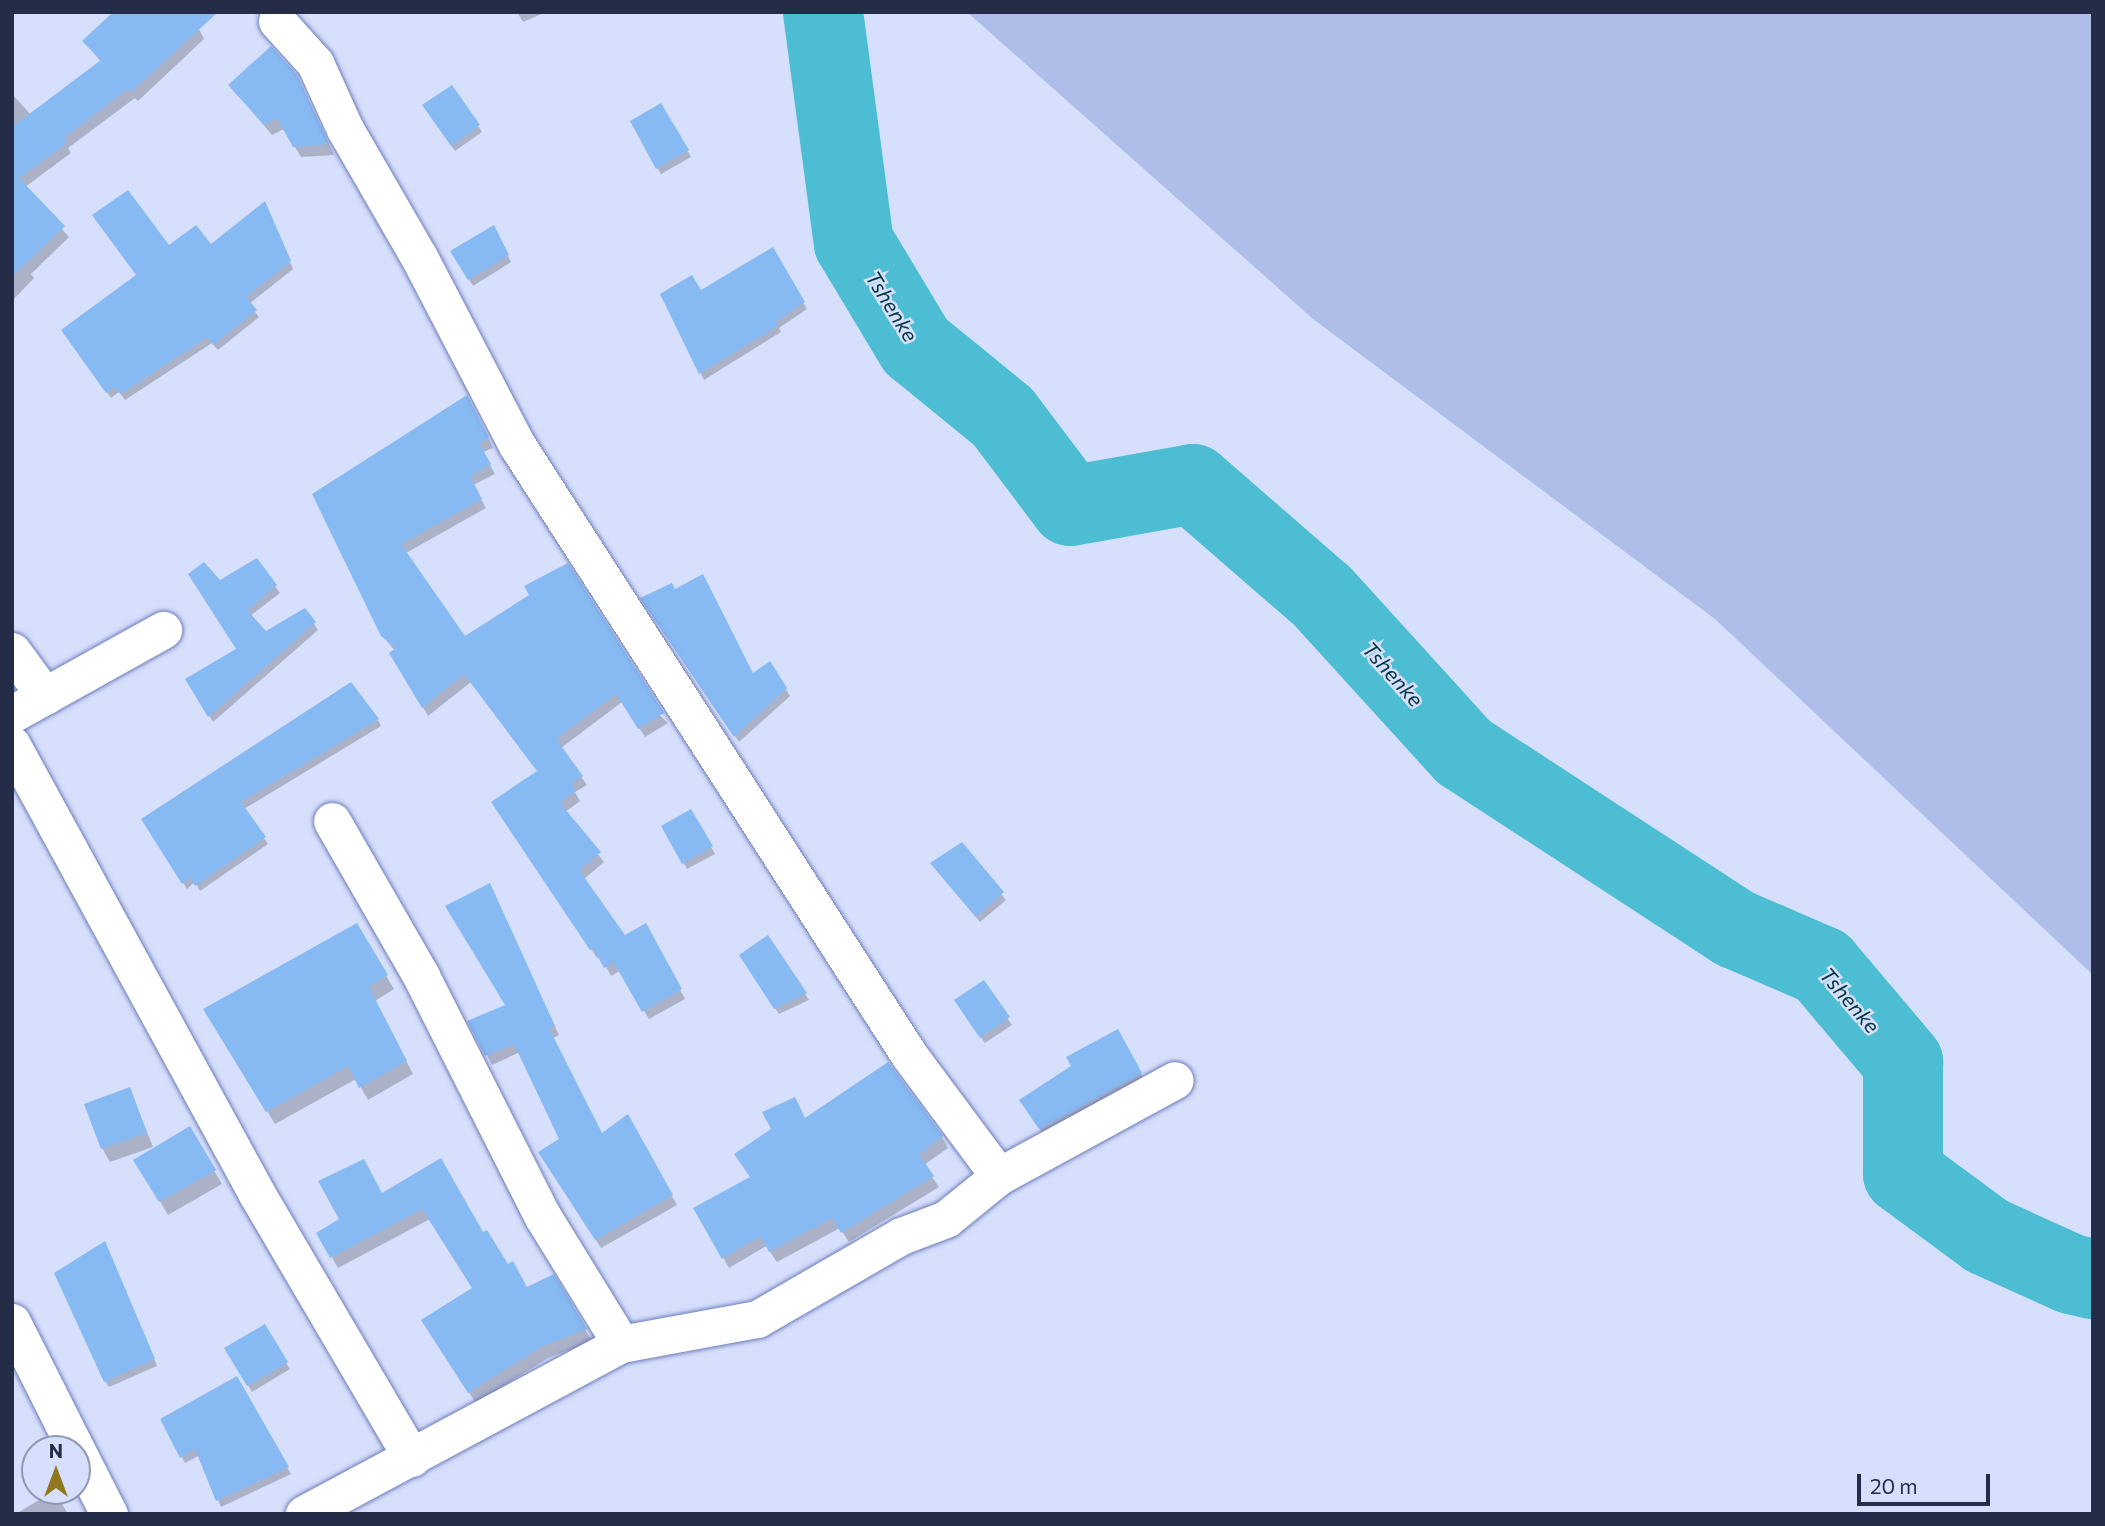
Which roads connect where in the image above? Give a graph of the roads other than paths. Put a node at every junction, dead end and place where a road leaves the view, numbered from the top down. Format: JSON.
{"nodes":[{"id":1,"x":277,"y":21,"type":"dead end"},
{"id":2,"x":163,"y":630,"type":"dead end"},
{"id":3,"x":12,"y":651,"type":"edge"},
{"id":4,"x":45,"y":696,"type":"junction"},
{"id":5,"x":12,"y":714,"type":"edge"},
{"id":6,"x":12,"y":745,"type":"edge"},
{"id":7,"x":332,"y":821,"type":"dead end"},
{"id":8,"x":1175,"y":1080,"type":"dead end"},
{"id":9,"x":999,"y":1176,"type":"junction"},
{"id":10,"x":12,"y":1322,"type":"edge"},
{"id":11,"x":621,"y":1344,"type":"junction"},
{"id":12,"x":69,"y":1435,"type":"edge"},
{"id":13,"x":412,"y":1458,"type":"junction"},
{"id":14,"x":91,"y":1479,"type":"edge"},
{"id":15,"x":108,"y":1514,"type":"edge"},
{"id":16,"x":304,"y":1514,"type":"edge"}],
"edges":[{"from":1,"to":9,"type":"street"},
{"from":2,"to":4,"type":"street"},
{"from":3,"to":4,"type":"street"},
{"from":4,"to":5,"type":"street"},
{"from":6,"to":13,"type":"street"},
{"from":7,"to":11,"type":"street"},
{"from":8,"to":9,"type":"street"},
{"from":9,"to":11,"type":"street"},
{"from":10,"to":12,"type":"street"},
{"from":11,"to":13,"type":"street"},
{"from":13,"to":16,"type":"street"},
{"from":14,"to":15,"type":"street"}]}
